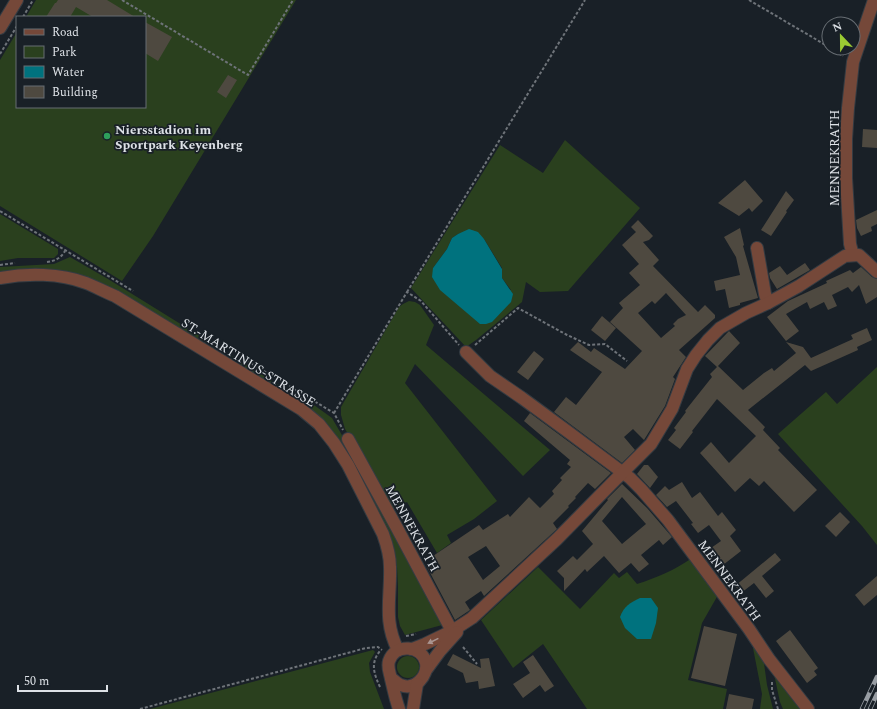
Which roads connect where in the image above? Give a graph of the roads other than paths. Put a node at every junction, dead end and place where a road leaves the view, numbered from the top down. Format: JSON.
{"nodes":[{"id":1,"x":17,"y":0,"type":"edge"},
{"id":2,"x":874,"y":0,"type":"edge"},
{"id":3,"x":0,"y":28,"type":"edge"},
{"id":4,"x":757,"y":248,"type":"dead end"},
{"id":5,"x":853,"y":255,"type":"junction"},
{"id":6,"x":877,"y":272,"type":"edge"},
{"id":7,"x":0,"y":278,"type":"edge"},
{"id":8,"x":768,"y":303,"type":"junction"},
{"id":9,"x":466,"y":352,"type":"road end"},
{"id":10,"x":348,"y":439,"type":"dead end"},
{"id":11,"x":622,"y":473,"type":"junction"},
{"id":12,"x":465,"y":623,"type":"junction"},
{"id":13,"x":452,"y":631,"type":"junction"},
{"id":14,"x":412,"y":649,"type":"junction"},
{"id":15,"x":395,"y":653,"type":"junction"},
{"id":16,"x":426,"y":670,"type":"junction"},
{"id":17,"x":391,"y":678,"type":"junction"},
{"id":18,"x":417,"y":684,"type":"junction"},
{"id":19,"x":398,"y":709,"type":"edge"},
{"id":20,"x":413,"y":709,"type":"edge"},
{"id":21,"x":808,"y":709,"type":"edge"}],
"edges":[{"from":1,"to":3,"type":"street"},
{"from":2,"to":5,"type":"street","name":"MENNEKRATH"},
{"from":4,"to":8,"type":"street"},
{"from":5,"to":6,"type":"street"},
{"from":5,"to":8,"type":"street"},
{"from":7,"to":15,"type":"street","name":"ST.-MARTINUS-STRASSE"},
{"from":8,"to":11,"type":"street"},
{"from":9,"to":11,"type":"street","name":"MENNEKRATH"},
{"from":10,"to":13,"type":"street","name":"MENNEKRATH"},
{"from":11,"to":12,"type":"street"},
{"from":11,"to":21,"type":"street","name":"MENNEKRATH"},
{"from":12,"to":13,"type":"street"},
{"from":12,"to":16,"type":"street"},
{"from":13,"to":14,"type":"street","one_way":true},
{"from":14,"to":15,"type":"street"},
{"from":14,"to":16,"type":"street"},
{"from":15,"to":17,"type":"street"},
{"from":16,"to":18,"type":"street"},
{"from":17,"to":18,"type":"street"},
{"from":17,"to":19,"type":"street"},
{"from":18,"to":20,"type":"street"}]}
